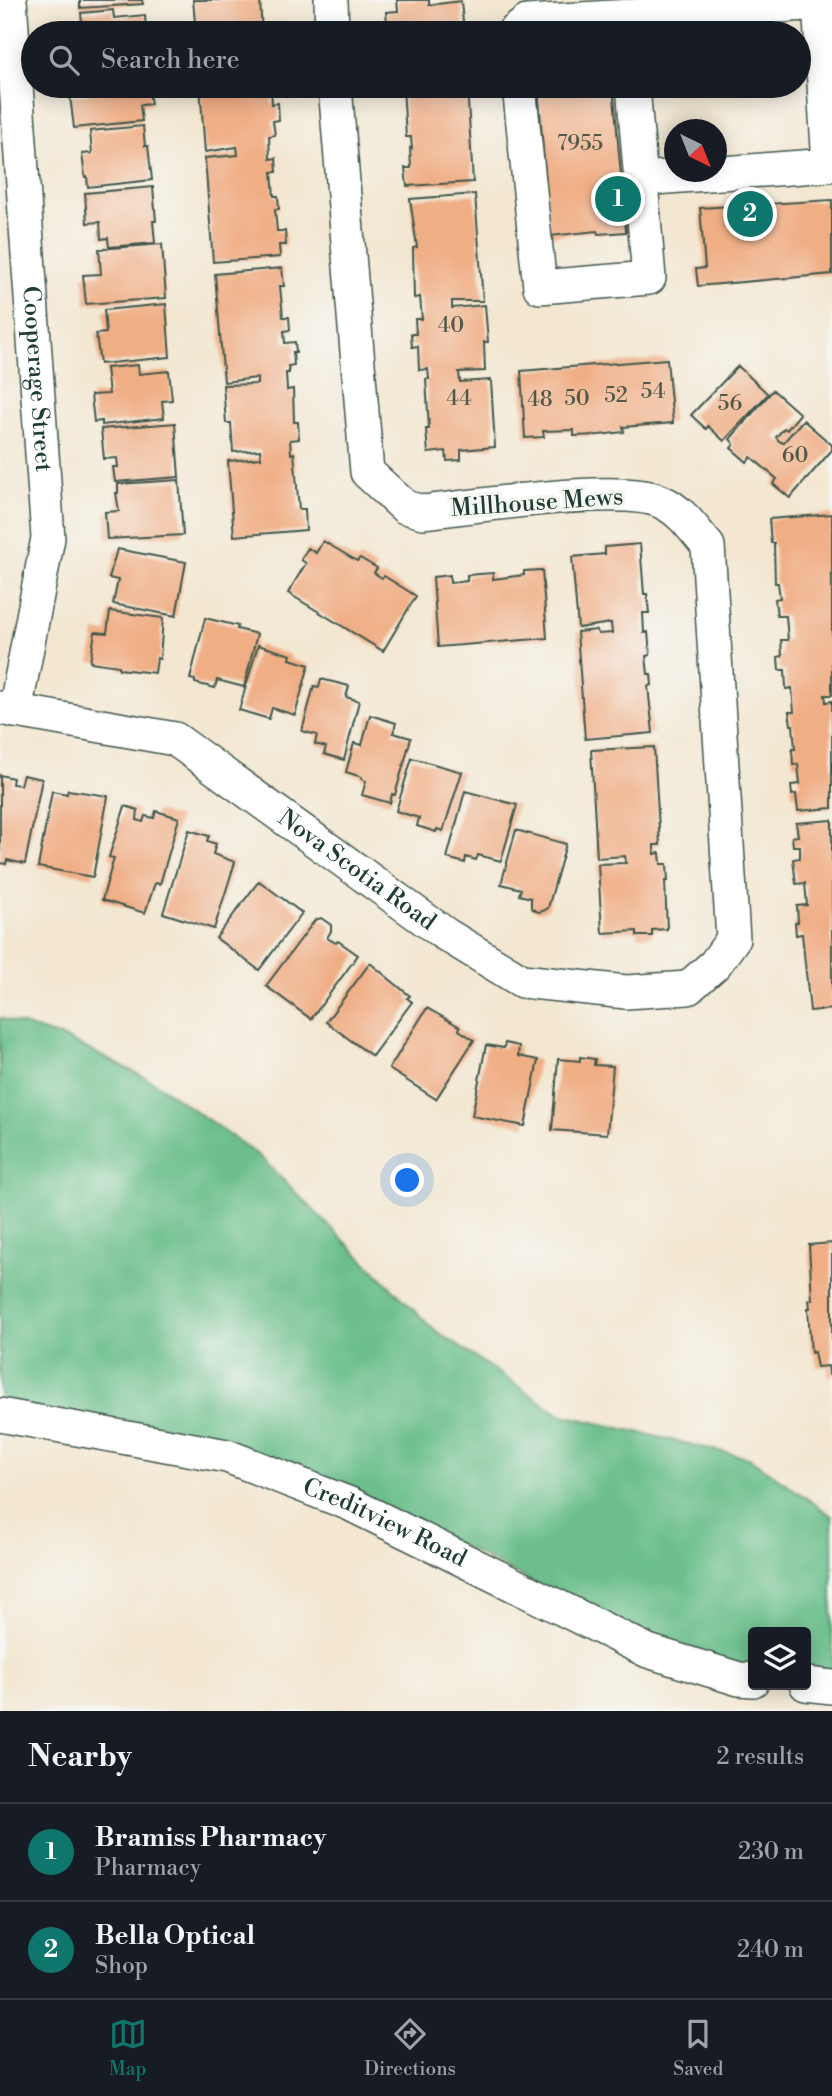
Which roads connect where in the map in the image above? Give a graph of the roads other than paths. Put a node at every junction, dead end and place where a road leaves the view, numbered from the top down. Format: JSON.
{"nodes":[{"id":1,"x":10,"y":0,"type":"edge"},
{"id":2,"x":331,"y":0,"type":"edge"},
{"id":3,"x":785,"y":3,"type":"edge"},
{"id":4,"x":825,"y":3,"type":"edge"},
{"id":5,"x":701,"y":6,"type":"edge"},
{"id":6,"x":584,"y":9,"type":"edge"},
{"id":7,"x":522,"y":18,"type":"edge"},
{"id":8,"x":332,"y":21,"type":"edge"},
{"id":9,"x":617,"y":21,"type":"edge"},
{"id":10,"x":643,"y":21,"type":"edge"},
{"id":11,"x":336,"y":98,"type":"edge"},
{"id":12,"x":520,"y":98,"type":"edge"},
{"id":13,"x":633,"y":98,"type":"edge"},
{"id":14,"x":640,"y":179,"type":"junction"},
{"id":15,"x":7,"y":710,"type":"edge"},
{"id":16,"x":715,"y":964,"type":"joint"},
{"id":17,"x":0,"y":1415,"type":"edge"},
{"id":18,"x":748,"y":1680,"type":"edge"},
{"id":19,"x":811,"y":1685,"type":"edge"},
{"id":20,"x":832,"y":1687,"type":"edge"}],
"edges":[{"from":1,"to":15,"type":"street","name":"Cooperage Street"},
{"from":2,"to":8,"type":"street"},
{"from":3,"to":4,"type":"street"},
{"from":3,"to":5,"type":"street"},
{"from":4,"to":14,"type":"street"},
{"from":5,"to":10,"type":"street"},
{"from":6,"to":7,"type":"street"},
{"from":6,"to":9,"type":"street"},
{"from":11,"to":16,"type":"street","name":"Millhouse Mews"},
{"from":12,"to":14,"type":"street"},
{"from":13,"to":14,"type":"street"},
{"from":15,"to":16,"type":"street","name":"Nova Scotia Road"},
{"from":17,"to":18,"type":"street","name":"Creditview Road"},
{"from":19,"to":20,"type":"street"}]}
